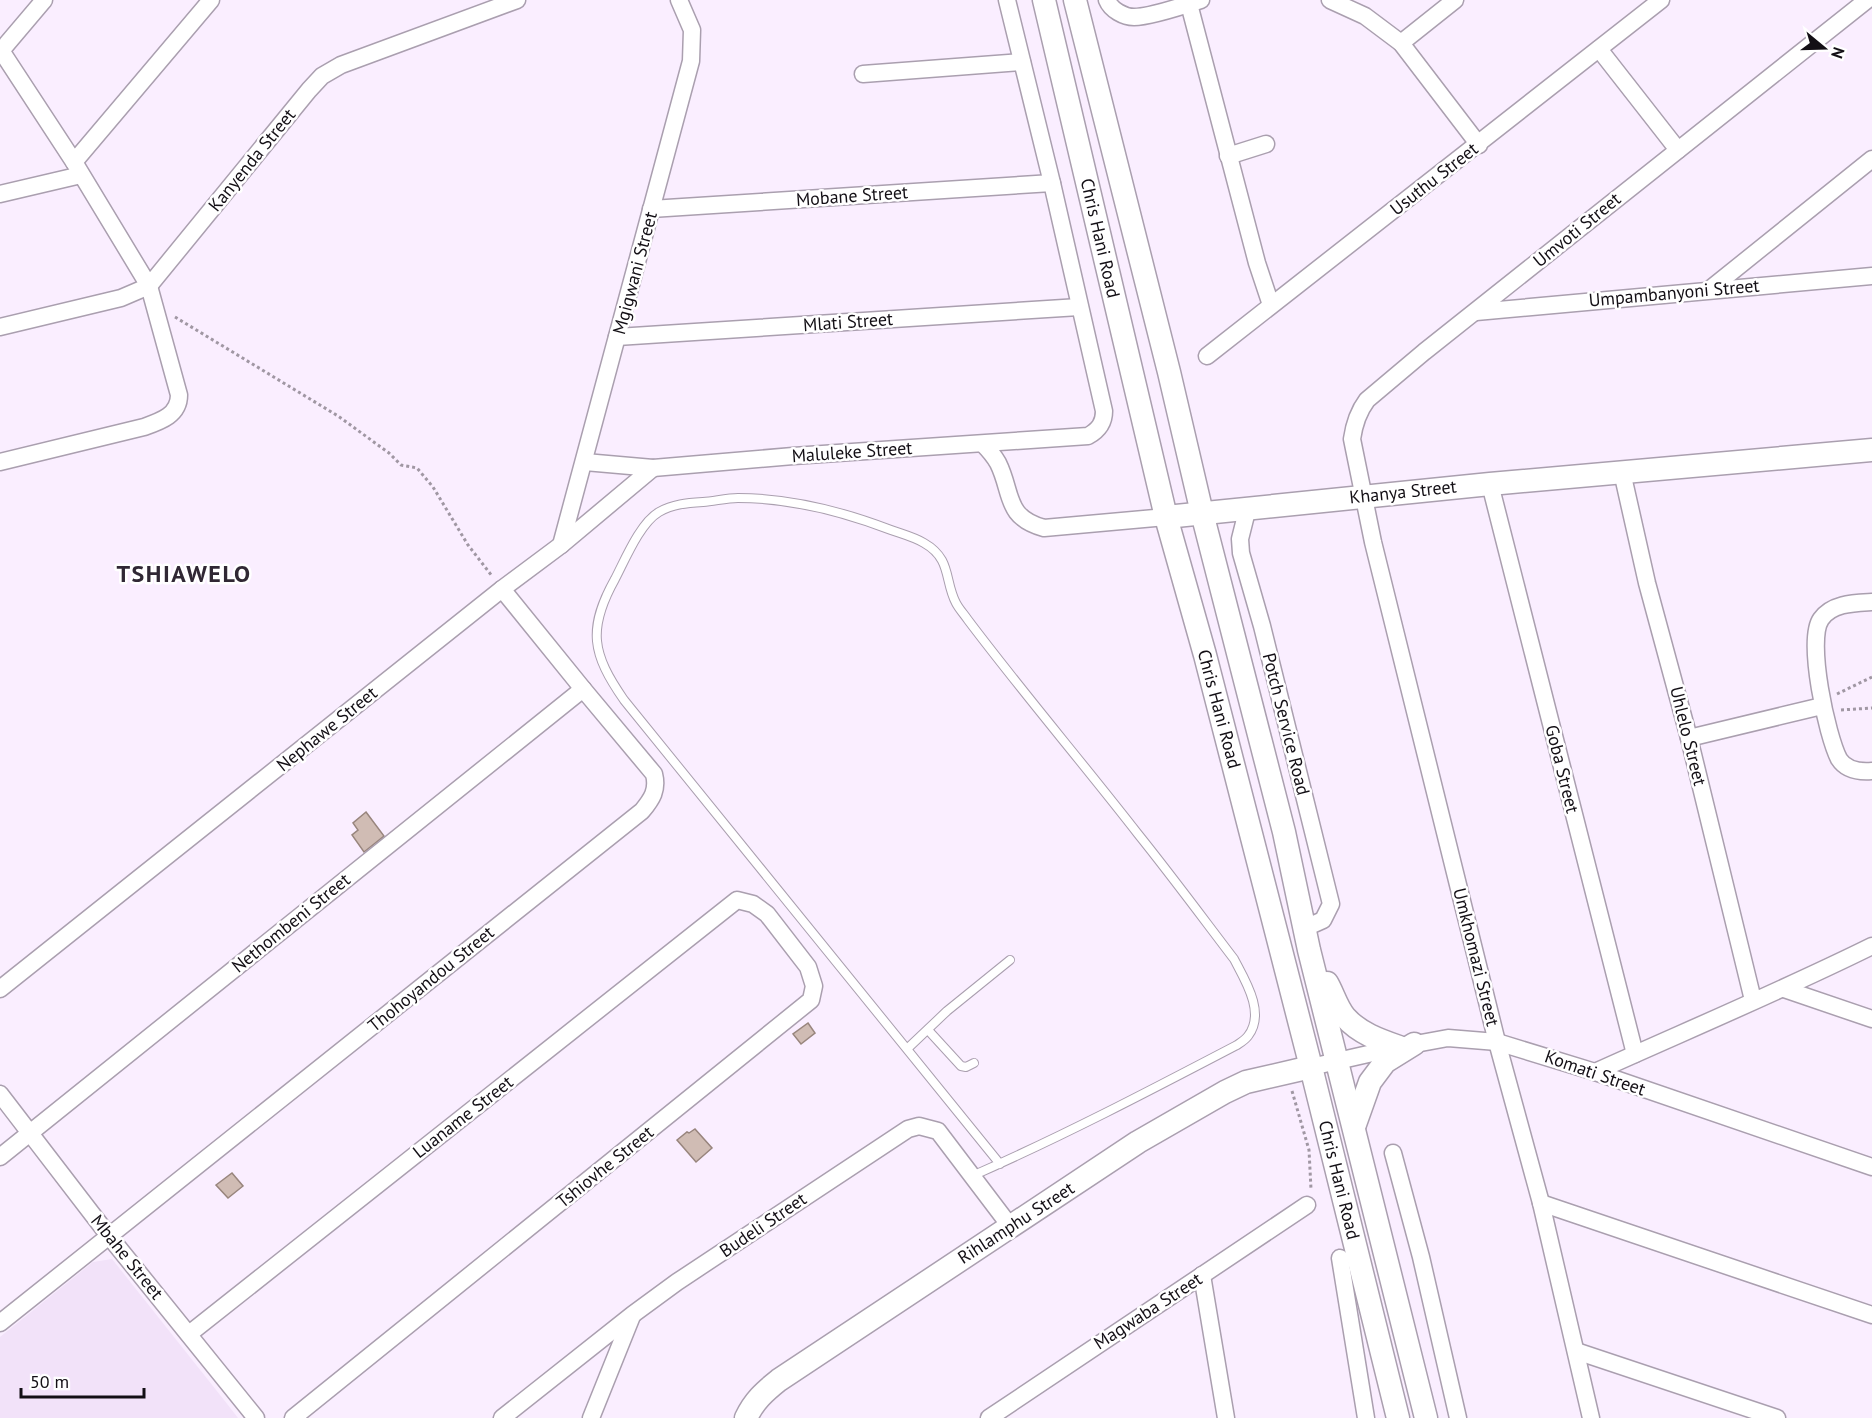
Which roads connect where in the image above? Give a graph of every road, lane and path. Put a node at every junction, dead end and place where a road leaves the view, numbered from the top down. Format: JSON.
{"nodes":[{"id":1,"x":44,"y":0,"type":"edge"},
{"id":2,"x":211,"y":0,"type":"edge"},
{"id":3,"x":517,"y":0,"type":"edge"},
{"id":4,"x":679,"y":0,"type":"edge"},
{"id":5,"x":1007,"y":0,"type":"edge"},
{"id":6,"x":1044,"y":0,"type":"edge"},
{"id":7,"x":1075,"y":0,"type":"edge"},
{"id":8,"x":1107,"y":0,"type":"edge"},
{"id":9,"x":1329,"y":0,"type":"edge"},
{"id":10,"x":1455,"y":0,"type":"edge"},
{"id":11,"x":1661,"y":0,"type":"edge"},
{"id":12,"x":1867,"y":0,"type":"edge"},
{"id":13,"x":1195,"y":2,"type":"edge"},
{"id":14,"x":1401,"y":43,"type":"junction"},
{"id":15,"x":1599,"y":49,"type":"junction"},
{"id":16,"x":0,"y":51,"type":"edge"},
{"id":17,"x":1022,"y":62,"type":"junction"},
{"id":18,"x":863,"y":74,"type":"dead end"},
{"id":19,"x":1266,"y":144,"type":"dead end"},
{"id":20,"x":1479,"y":145,"type":"junction"},
{"id":21,"x":1678,"y":150,"type":"junction"},
{"id":22,"x":1228,"y":156,"type":"junction"},
{"id":23,"x":1872,"y":159,"type":"edge"},
{"id":24,"x":77,"y":168,"type":"junction"},
{"id":25,"x":1052,"y":183,"type":"junction"},
{"id":26,"x":0,"y":194,"type":"edge"},
{"id":27,"x":651,"y":209,"type":"junction"},
{"id":28,"x":1872,"y":276,"type":"edge"},
{"id":29,"x":149,"y":286,"type":"junction"},
{"id":30,"x":1709,"y":290,"type":"junction"},
{"id":31,"x":154,"y":304,"type":"junction"},
{"id":32,"x":1271,"y":305,"type":"junction"},
{"id":33,"x":1079,"y":307,"type":"junction"},
{"id":34,"x":1476,"y":312,"type":"junction"},
{"id":35,"x":0,"y":327,"type":"edge"},
{"id":36,"x":618,"y":337,"type":"junction"},
{"id":37,"x":1207,"y":356,"type":"dead end"},
{"id":38,"x":983,"y":444,"type":"junction"},
{"id":39,"x":1872,"y":450,"type":"edge"},
{"id":40,"x":0,"y":462,"type":"edge"},
{"id":41,"x":585,"y":462,"type":"junction"},
{"id":42,"x":653,"y":468,"type":"junction"},
{"id":43,"x":1622,"y":472,"type":"junction"},
{"id":44,"x":1490,"y":484,"type":"junction"},
{"id":45,"x":1363,"y":496,"type":"junction"},
{"id":46,"x":1248,"y":507,"type":"junction"},
{"id":47,"x":1202,"y":513,"type":"junction"},
{"id":48,"x":1166,"y":517,"type":"junction"},
{"id":49,"x":561,"y":546,"type":"junction"},
{"id":50,"x":502,"y":589,"type":"junction"},
{"id":51,"x":1872,"y":602,"type":"edge"},
{"id":52,"x":1872,"y":677,"type":"edge"},
{"id":53,"x":583,"y":689,"type":"junction"},
{"id":54,"x":1823,"y":706,"type":"junction"},
{"id":55,"x":1872,"y":708,"type":"edge"},
{"id":56,"x":1689,"y":738,"type":"junction"},
{"id":57,"x":1872,"y":771,"type":"edge"},
{"id":58,"x":737,"y":900,"type":"joint"},
{"id":59,"x":1307,"y":939,"type":"junction"},
{"id":60,"x":1872,"y":946,"type":"edge"},
{"id":61,"x":1010,"y":960,"type":"dead end"},
{"id":62,"x":0,"y":989,"type":"edge"},
{"id":63,"x":1784,"y":989,"type":"junction"},
{"id":64,"x":1754,"y":1000,"type":"junction"},
{"id":65,"x":1872,"y":1019,"type":"edge"},
{"id":66,"x":928,"y":1030,"type":"junction"},
{"id":67,"x":1497,"y":1042,"type":"junction"},
{"id":68,"x":1406,"y":1045,"type":"junction"},
{"id":69,"x":908,"y":1048,"type":"junction"},
{"id":70,"x":1635,"y":1054,"type":"junction"},
{"id":71,"x":1337,"y":1061,"type":"junction"},
{"id":72,"x":974,"y":1063,"type":"dead end"},
{"id":73,"x":1311,"y":1067,"type":"junction"},
{"id":74,"x":1595,"y":1072,"type":"junction"},
{"id":75,"x":1286,"y":1073,"type":"junction"},
{"id":76,"x":0,"y":1094,"type":"edge"},
{"id":77,"x":1354,"y":1128,"type":"junction"},
{"id":78,"x":30,"y":1133,"type":"junction"},
{"id":79,"x":1393,"y":1153,"type":"dead end"},
{"id":80,"x":0,"y":1157,"type":"edge"},
{"id":81,"x":1000,"y":1164,"type":"junction"},
{"id":82,"x":1872,"y":1167,"type":"edge"},
{"id":83,"x":972,"y":1176,"type":"junction"},
{"id":84,"x":1541,"y":1203,"type":"junction"},
{"id":85,"x":1307,"y":1205,"type":"joint"},
{"id":86,"x":1010,"y":1226,"type":"junction"},
{"id":87,"x":109,"y":1236,"type":"junction"},
{"id":88,"x":1340,"y":1258,"type":"dead end"},
{"id":89,"x":1202,"y":1275,"type":"junction"},
{"id":90,"x":632,"y":1315,"type":"junction"},
{"id":91,"x":1872,"y":1315,"type":"edge"},
{"id":92,"x":0,"y":1323,"type":"edge"},
{"id":93,"x":189,"y":1334,"type":"junction"},
{"id":94,"x":1576,"y":1351,"type":"junction"},
{"id":95,"x":256,"y":1418,"type":"edge"},
{"id":96,"x":293,"y":1418,"type":"edge"},
{"id":97,"x":502,"y":1418,"type":"edge"},
{"id":98,"x":591,"y":1418,"type":"edge"},
{"id":99,"x":746,"y":1418,"type":"edge"},
{"id":100,"x":989,"y":1418,"type":"edge"},
{"id":101,"x":1226,"y":1418,"type":"edge"},
{"id":102,"x":1366,"y":1418,"type":"edge"},
{"id":103,"x":1398,"y":1418,"type":"edge"},
{"id":104,"x":1426,"y":1418,"type":"edge"},
{"id":105,"x":1458,"y":1418,"type":"edge"},
{"id":106,"x":1591,"y":1418,"type":"edge"},
{"id":107,"x":1777,"y":1418,"type":"edge"}],
"edges":[{"from":1,"to":16,"type":"street"},
{"from":2,"to":24,"type":"street"},
{"from":3,"to":29,"type":"street","name":"Kanyenda Street"},
{"from":4,"to":27,"type":"street","name":"Mgigwani Street"},
{"from":5,"to":17,"type":"street"},
{"from":6,"to":48,"type":"main road","name":"Chris Hani Road"},
{"from":7,"to":47,"type":"main road","name":"Chris Hani Road"},
{"from":8,"to":13,"type":"street"},
{"from":9,"to":14,"type":"street"},
{"from":10,"to":14,"type":"street"},
{"from":11,"to":15,"type":"street","name":"Usuthu Street"},
{"from":12,"to":21,"type":"street","name":"Umvoti Street"},
{"from":13,"to":22,"type":"street"},
{"from":14,"to":20,"type":"street"},
{"from":15,"to":20,"type":"street","name":"Usuthu Street"},
{"from":15,"to":21,"type":"street"},
{"from":16,"to":24,"type":"street"},
{"from":17,"to":18,"type":"street"},
{"from":17,"to":25,"type":"street"},
{"from":19,"to":22,"type":"street"},
{"from":20,"to":32,"type":"street","name":"Usuthu Street"},
{"from":21,"to":34,"type":"street","name":"Umvoti Street"},
{"from":22,"to":32,"type":"street"},
{"from":23,"to":30,"type":"street"},
{"from":24,"to":26,"type":"street"},
{"from":24,"to":29,"type":"street"},
{"from":25,"to":27,"type":"street","name":"Mobane Street"},
{"from":25,"to":33,"type":"street"},
{"from":27,"to":36,"type":"street","name":"Mgigwani Street"},
{"from":28,"to":30,"type":"street","name":"Umpambanyoni Street"},
{"from":29,"to":31,"type":"street"},
{"from":29,"to":35,"type":"street","name":"Kanyenda Street"},
{"from":30,"to":34,"type":"street","name":"Umpambanyoni Street"},
{"from":31,"to":40,"type":"street"},
{"from":31,"to":50,"type":"path"},
{"from":32,"to":37,"type":"street","name":"Usuthu Street"},
{"from":33,"to":36,"type":"street","name":"Mlati Street"},
{"from":33,"to":38,"type":"street","name":"Maluleke Street"},
{"from":34,"to":45,"type":"street","name":"Umvoti Street"},
{"from":36,"to":41,"type":"street","name":"Mgigwani Street"},
{"from":38,"to":42,"type":"street","name":"Maluleke Street"},
{"from":38,"to":48,"type":"street","name":"Khanya Street"},
{"from":39,"to":43,"type":"main road","name":"Khanya Street"},
{"from":41,"to":42,"type":"street","name":"Maluleke Street"},
{"from":41,"to":49,"type":"street","name":"Mgigwani Street"},
{"from":42,"to":49,"type":"street","name":"Nephawe Street"},
{"from":43,"to":44,"type":"main road","name":"Khanya Street"},
{"from":43,"to":56,"type":"street","name":"Uhlelo Street"},
{"from":44,"to":45,"type":"main road","name":"Khanya Street"},
{"from":44,"to":70,"type":"street","name":"Goba Street"},
{"from":45,"to":46,"type":"main road","name":"Khanya Street"},
{"from":45,"to":67,"type":"street","name":"Umkhomazi Street"},
{"from":46,"to":47,"type":"main road","name":"Khanya Street"},
{"from":46,"to":59,"type":"street","name":"Potch Service Road"},
{"from":47,"to":48,"type":"main road","name":"Khanya Street"},
{"from":47,"to":59,"type":"main road","name":"Chris Hani Road"},
{"from":48,"to":73,"type":"main road","name":"Chris Hani Road"},
{"from":49,"to":50,"type":"street","name":"Nephawe Street"},
{"from":50,"to":53,"type":"street","name":"Thohoyandou Street"},
{"from":50,"to":62,"type":"street","name":"Nephawe Street"},
{"from":51,"to":54,"type":"street"},
{"from":52,"to":54,"type":"path"},
{"from":53,"to":78,"type":"street","name":"Nethombeni Street"},
{"from":53,"to":87,"type":"street","name":"Thohoyandou Street"},
{"from":54,"to":55,"type":"path"},
{"from":54,"to":56,"type":"street"},
{"from":54,"to":57,"type":"street"},
{"from":56,"to":64,"type":"street","name":"Uhlelo Street"},
{"from":58,"to":93,"type":"street","name":"Luaname Street"},
{"from":58,"to":96,"type":"street","name":"Tshiovhe Street"},
{"from":59,"to":68,"type":"main road"},
{"from":59,"to":71,"type":"main road","name":"Chris Hani Road"},
{"from":60,"to":63,"type":"street"},
{"from":61,"to":66,"type":"lane"},
{"from":63,"to":64,"type":"street"},
{"from":63,"to":65,"type":"street"},
{"from":64,"to":70,"type":"street"},
{"from":66,"to":69,"type":"lane"},
{"from":66,"to":72,"type":"lane"},
{"from":67,"to":68,"type":"street","name":"Komati Street"},
{"from":67,"to":74,"type":"street","name":"Komati Street"},
{"from":67,"to":84,"type":"street","name":"Umkhomazi Street"},
{"from":68,"to":71,"type":"street","name":"Komati Street"},
{"from":68,"to":77,"type":"main road"},
{"from":69,"to":81,"type":"lane"},
{"from":69,"to":81,"type":"lane"},
{"from":70,"to":74,"type":"street"},
{"from":71,"to":73,"type":"street","name":"Komati Street"},
{"from":71,"to":77,"type":"main road","name":"Chris Hani Road"},
{"from":73,"to":75,"type":"main road","name":"Rihlamphu Street"},
{"from":73,"to":103,"type":"main road","name":"Chris Hani Road"},
{"from":74,"to":82,"type":"street","name":"Komati Street"},
{"from":75,"to":85,"type":"path"},
{"from":75,"to":86,"type":"main road","name":"Rihlamphu Street"},
{"from":76,"to":78,"type":"street","name":"Mbahe Street"},
{"from":77,"to":104,"type":"main road","name":"Chris Hani Road"},
{"from":78,"to":80,"type":"street","name":"Nethombeni Street"},
{"from":78,"to":87,"type":"street","name":"Mbahe Street"},
{"from":79,"to":105,"type":"street"},
{"from":81,"to":83,"type":"lane"},
{"from":83,"to":86,"type":"street","name":"Budeli Street"},
{"from":83,"to":90,"type":"street","name":"Budeli Street"},
{"from":84,"to":91,"type":"street"},
{"from":84,"to":94,"type":"street","name":"Umkhomazi Street"},
{"from":85,"to":89,"type":"street","name":"Magwaba Street"},
{"from":86,"to":99,"type":"main road","name":"Rihlamphu Street"},
{"from":87,"to":92,"type":"street","name":"Thohoyandou Street"},
{"from":87,"to":93,"type":"street","name":"Mbahe Street"},
{"from":88,"to":102,"type":"street","name":"Chris Hani Road"},
{"from":89,"to":100,"type":"street","name":"Magwaba Street"},
{"from":89,"to":101,"type":"street"},
{"from":90,"to":97,"type":"street","name":"Budeli Street"},
{"from":90,"to":98,"type":"street"},
{"from":93,"to":95,"type":"street","name":"Mbahe Street"},
{"from":94,"to":106,"type":"street","name":"Umkhomazi Street"},
{"from":94,"to":107,"type":"street"}]}
